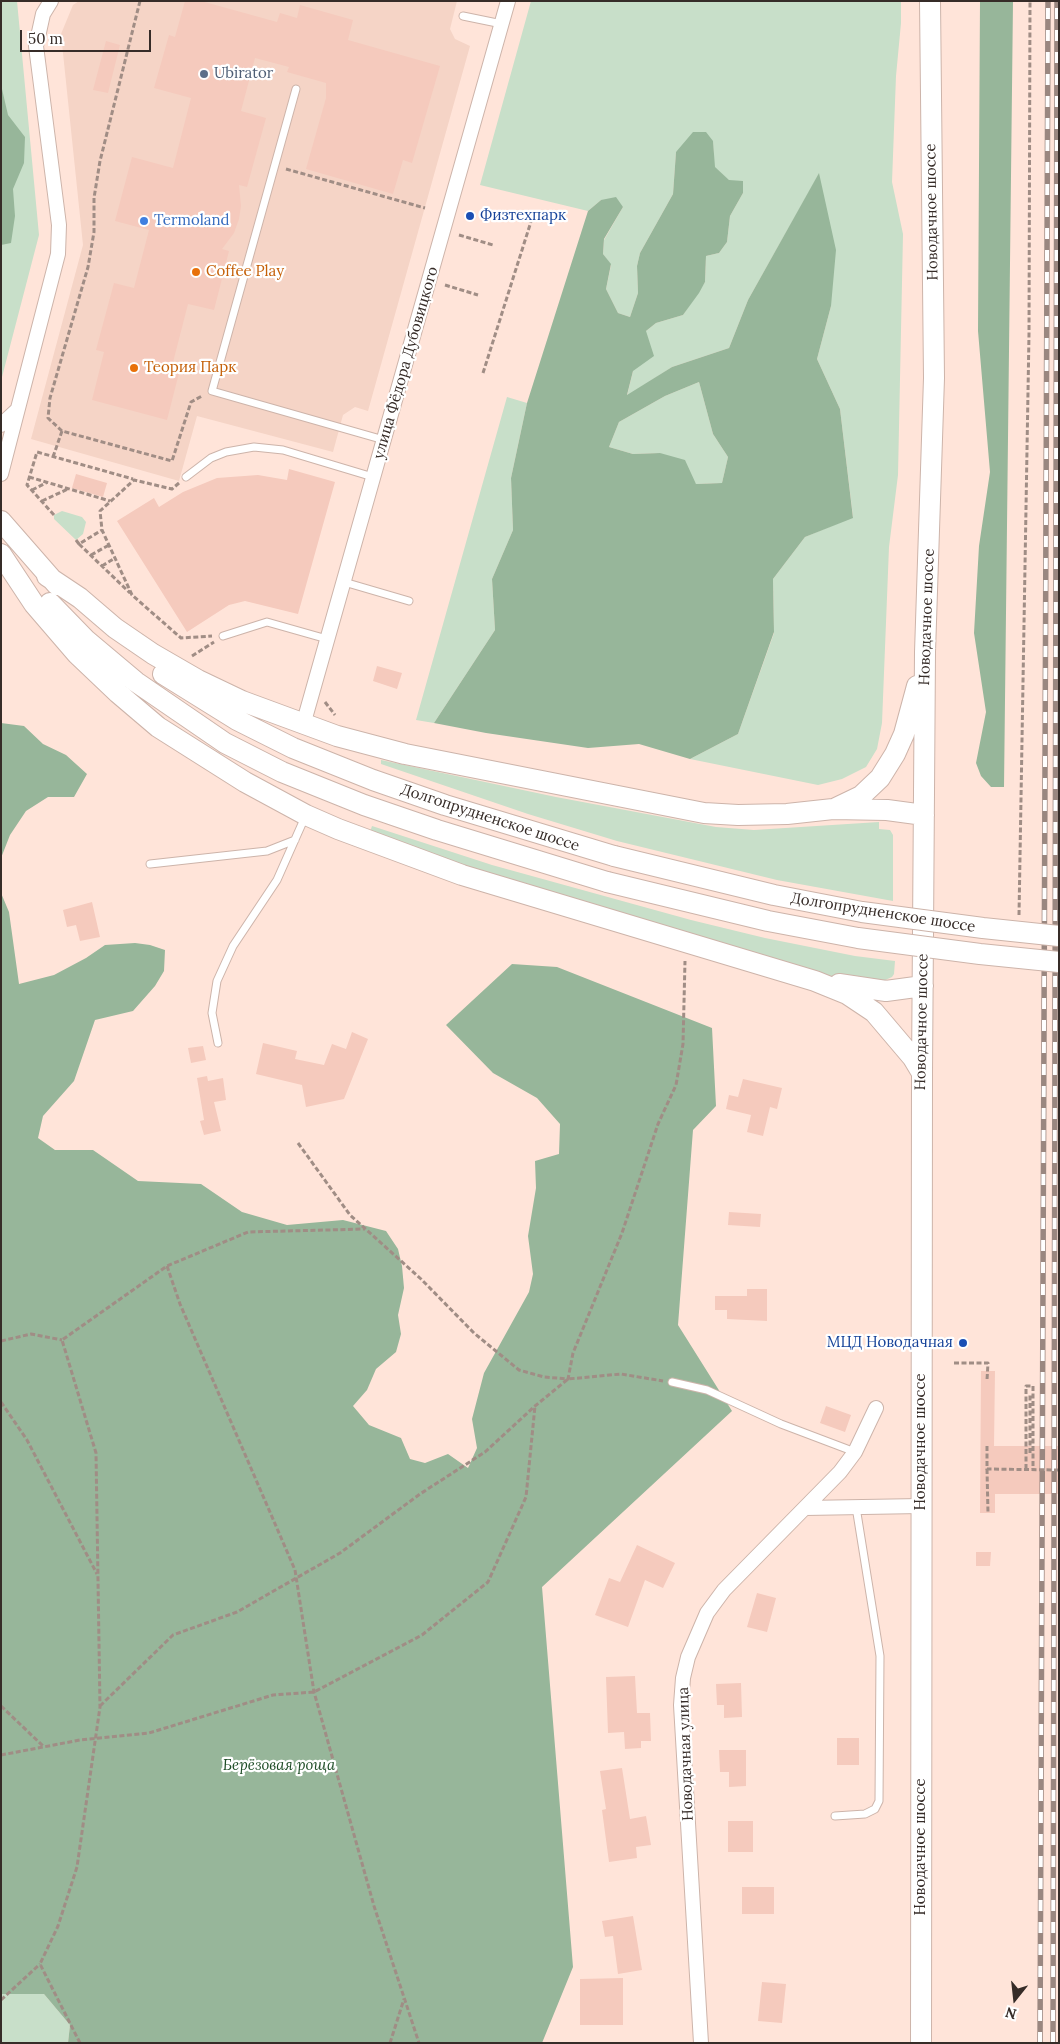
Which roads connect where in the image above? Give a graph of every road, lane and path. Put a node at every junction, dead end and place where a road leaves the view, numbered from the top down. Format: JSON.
{"nodes":[{"id":1,"x":50,"y":1,"type":"edge"},
{"id":2,"x":140,"y":1,"type":"edge"},
{"id":3,"x":508,"y":1,"type":"edge"},
{"id":4,"x":930,"y":1,"type":"edge"},
{"id":5,"x":1030,"y":1,"type":"edge"},
{"id":6,"x":463,"y":16,"type":"dead end"},
{"id":7,"x":502,"y":24,"type":"junction"},
{"id":8,"x":296,"y":89,"type":"dead end"},
{"id":9,"x":276,"y":166,"type":"junction"},
{"id":10,"x":425,"y":208,"type":"dead end"},
{"id":11,"x":536,"y":209,"type":"dead end"},
{"id":12,"x":459,"y":234,"type":"dead end"},
{"id":13,"x":493,"y":245,"type":"dead end"},
{"id":14,"x":445,"y":285,"type":"dead end"},
{"id":15,"x":478,"y":295,"type":"dead end"},
{"id":16,"x":483,"y":373,"type":"dead end"},
{"id":17,"x":212,"y":391,"type":"junction"},
{"id":18,"x":19,"y":407,"type":"junction"},
{"id":19,"x":1,"y":425,"type":"edge"},
{"id":20,"x":62,"y":431,"type":"junction"},
{"id":21,"x":384,"y":440,"type":"junction"},
{"id":22,"x":53,"y":457,"type":"junction"},
{"id":23,"x":1,"y":474,"type":"edge"},
{"id":24,"x":186,"y":476,"type":"joint"},
{"id":25,"x":29,"y":477,"type":"junction"},
{"id":26,"x":373,"y":477,"type":"junction"},
{"id":27,"x":134,"y":480,"type":"junction"},
{"id":28,"x":47,"y":482,"type":"junction"},
{"id":29,"x":68,"y":489,"type":"junction"},
{"id":30,"x":32,"y":490,"type":"junction"},
{"id":31,"x":42,"y":501,"type":"junction"},
{"id":32,"x":111,"y":502,"type":"junction"},
{"id":33,"x":54,"y":515,"type":"dead end"},
{"id":34,"x":1,"y":521,"type":"edge"},
{"id":35,"x":102,"y":530,"type":"junction"},
{"id":36,"x":76,"y":540,"type":"dead end"},
{"id":37,"x":79,"y":544,"type":"junction"},
{"id":38,"x":109,"y":545,"type":"junction"},
{"id":39,"x":1,"y":550,"type":"edge"},
{"id":40,"x":1,"y":554,"type":"edge"},
{"id":41,"x":91,"y":555,"type":"junction"},
{"id":42,"x":115,"y":558,"type":"junction"},
{"id":43,"x":102,"y":566,"type":"junction"},
{"id":44,"x":46,"y":576,"type":"junction"},
{"id":45,"x":344,"y":582,"type":"junction"},
{"id":46,"x":132,"y":595,"type":"junction"},
{"id":47,"x":409,"y":601,"type":"dead end"},
{"id":48,"x":223,"y":636,"type":"junction"},
{"id":49,"x":327,"y":639,"type":"junction"},
{"id":50,"x":925,"y":652,"type":"junction"},
{"id":51,"x":188,"y":660,"type":"dead end"},
{"id":52,"x":303,"y":725,"type":"junction"},
{"id":53,"x":833,"y":809,"type":"junction"},
{"id":54,"x":306,"y":815,"type":"junction"},
{"id":55,"x":924,"y":815,"type":"junction"},
{"id":56,"x":295,"y":840,"type":"junction"},
{"id":57,"x":150,"y":864,"type":"dead end"},
{"id":58,"x":1019,"y":921,"type":"dead end"},
{"id":59,"x":1059,"y":936,"type":"edge"},
{"id":60,"x":686,"y":953,"type":"dead end"},
{"id":61,"x":1059,"y":962,"type":"edge"},
{"id":62,"x":815,"y":981,"type":"junction"},
{"id":63,"x":923,"y":986,"type":"junction"},
{"id":64,"x":218,"y":1043,"type":"dead end"},
{"id":65,"x":922,"y":1073,"type":"junction"},
{"id":66,"x":298,"y":1143,"type":"dead end"},
{"id":67,"x":366,"y":1229,"type":"junction"},
{"id":68,"x":167,"y":1266,"type":"junction"},
{"id":69,"x":62,"y":1340,"type":"junction"},
{"id":70,"x":1,"y":1341,"type":"edge"},
{"id":71,"x":954,"y":1363,"type":"dead end"},
{"id":72,"x":568,"y":1379,"type":"junction"},
{"id":73,"x":987,"y":1380,"type":"dead end"},
{"id":74,"x":672,"y":1382,"type":"joint"},
{"id":75,"x":1030,"y":1394,"type":"dead end"},
{"id":76,"x":1,"y":1402,"type":"edge"},
{"id":77,"x":535,"y":1406,"type":"junction"},
{"id":78,"x":876,"y":1408,"type":"dead end"},
{"id":79,"x":987,"y":1446,"type":"dead end"},
{"id":80,"x":855,"y":1452,"type":"junction"},
{"id":81,"x":1030,"y":1453,"type":"junction"},
{"id":82,"x":987,"y":1469,"type":"junction"},
{"id":83,"x":1033,"y":1469,"type":"junction"},
{"id":84,"x":1026,"y":1470,"type":"junction"},
{"id":85,"x":1059,"y":1470,"type":"edge"},
{"id":86,"x":921,"y":1506,"type":"junction"},
{"id":87,"x":856,"y":1507,"type":"junction"},
{"id":88,"x":805,"y":1508,"type":"junction"},
{"id":89,"x":988,"y":1513,"type":"dead end"},
{"id":90,"x":98,"y":1575,"type":"junction"},
{"id":91,"x":297,"y":1579,"type":"junction"},
{"id":92,"x":314,"y":1692,"type":"junction"},
{"id":93,"x":1,"y":1706,"type":"edge"},
{"id":94,"x":100,"y":1706,"type":"junction"},
{"id":95,"x":95,"y":1738,"type":"junction"},
{"id":96,"x":44,"y":1746,"type":"junction"},
{"id":97,"x":1,"y":1755,"type":"edge"},
{"id":98,"x":835,"y":1816,"type":"dead end"},
{"id":99,"x":40,"y":1964,"type":"junction"},
{"id":100,"x":404,"y":1998,"type":"junction"},
{"id":101,"x":1,"y":2000,"type":"edge"},
{"id":102,"x":80,"y":2043,"type":"edge"},
{"id":103,"x":390,"y":2043,"type":"edge"},
{"id":104,"x":419,"y":2043,"type":"edge"},
{"id":105,"x":701,"y":2043,"type":"edge"},
{"id":106,"x":921,"y":2043,"type":"edge"}],
"edges":[{"from":1,"to":18,"type":"street"},
{"from":2,"to":20,"type":"path"},
{"from":3,"to":7,"type":"street","name":"улица Фёдора Дубовицкого"},
{"from":4,"to":50,"type":"street","name":"Новодачное шоссе"},
{"from":5,"to":58,"type":"path"},
{"from":6,"to":7,"type":"lane"},
{"from":7,"to":21,"type":"street","name":"улица Фёдора Дубовицкого"},
{"from":8,"to":9,"type":"lane"},
{"from":9,"to":10,"type":"path"},
{"from":9,"to":17,"type":"lane"},
{"from":11,"to":16,"type":"path"},
{"from":12,"to":13,"type":"path"},
{"from":14,"to":15,"type":"path"},
{"from":17,"to":20,"type":"path"},
{"from":17,"to":21,"type":"lane"},
{"from":18,"to":19,"type":"street"},
{"from":18,"to":23,"type":"street"},
{"from":20,"to":22,"type":"path"},
{"from":21,"to":26,"type":"street","name":"улица Фёдора Дубовицкого"},
{"from":22,"to":25,"type":"path"},
{"from":22,"to":27,"type":"path"},
{"from":24,"to":26,"type":"lane"},
{"from":24,"to":27,"type":"path"},
{"from":25,"to":28,"type":"path"},
{"from":25,"to":30,"type":"path"},
{"from":26,"to":45,"type":"street","name":"улица Фёдора Дубовицкого"},
{"from":27,"to":32,"type":"path"},
{"from":28,"to":29,"type":"path"},
{"from":28,"to":30,"type":"path"},
{"from":29,"to":31,"type":"path"},
{"from":29,"to":32,"type":"path"},
{"from":30,"to":31,"type":"path"},
{"from":31,"to":33,"type":"path"},
{"from":32,"to":35,"type":"path"},
{"from":34,"to":44,"type":"street","name":"Долгопрудненское шоссе"},
{"from":35,"to":37,"type":"path"},
{"from":35,"to":38,"type":"path"},
{"from":36,"to":37,"type":"path"},
{"from":37,"to":41,"type":"path"},
{"from":38,"to":41,"type":"path"},
{"from":38,"to":42,"type":"path"},
{"from":39,"to":61,"type":"street","name":"Долгопрудненское шоссе","bridge":true},
{"from":40,"to":54,"type":"street"},
{"from":41,"to":43,"type":"path"},
{"from":42,"to":43,"type":"path"},
{"from":42,"to":46,"type":"path"},
{"from":43,"to":46,"type":"path"},
{"from":44,"to":52,"type":"street"},
{"from":44,"to":59,"type":"street","name":"Долгопрудненское шоссе","bridge":true},
{"from":45,"to":47,"type":"lane"},
{"from":45,"to":49,"type":"street","name":"улица Фёдора Дубовицкого"},
{"from":46,"to":48,"type":"path"},
{"from":48,"to":49,"type":"lane"},
{"from":48,"to":51,"type":"path"},
{"from":49,"to":52,"type":"street","name":"улица Фёдора Дубовицкого"},
{"from":50,"to":53,"type":"street"},
{"from":50,"to":55,"type":"street","name":"Новодачное шоссе"},
{"from":52,"to":53,"type":"street"},
{"from":53,"to":55,"type":"street"},
{"from":54,"to":56,"type":"lane"},
{"from":54,"to":62,"type":"street"},
{"from":55,"to":63,"type":"street","name":"Новодачное шоссе"},
{"from":56,"to":57,"type":"lane"},
{"from":56,"to":64,"type":"lane"},
{"from":60,"to":72,"type":"path"},
{"from":62,"to":63,"type":"street"},
{"from":62,"to":65,"type":"street"},
{"from":63,"to":65,"type":"street","name":"Новодачное шоссе"},
{"from":65,"to":86,"type":"street","name":"Новодачное шоссе"},
{"from":66,"to":67,"type":"path"},
{"from":67,"to":68,"type":"path"},
{"from":67,"to":72,"type":"path"},
{"from":68,"to":69,"type":"path"},
{"from":68,"to":91,"type":"path"},
{"from":69,"to":70,"type":"path"},
{"from":69,"to":90,"type":"path"},
{"from":71,"to":73,"type":"path"},
{"from":72,"to":74,"type":"path"},
{"from":72,"to":77,"type":"path"},
{"from":74,"to":80,"type":"lane"},
{"from":75,"to":81,"type":"path"},
{"from":76,"to":90,"type":"path"},
{"from":77,"to":91,"type":"path"},
{"from":77,"to":92,"type":"path"},
{"from":78,"to":80,"type":"street","name":"Новодачная улица"},
{"from":79,"to":82,"type":"path","bridge":true},
{"from":80,"to":88,"type":"street","name":"Новодачная улица"},
{"from":81,"to":81,"type":"path"},
{"from":81,"to":83,"type":"path"},
{"from":81,"to":84,"type":"path"},
{"from":82,"to":84,"type":"path","bridge":true},
{"from":82,"to":89,"type":"path"},
{"from":83,"to":84,"type":"path","bridge":true},
{"from":83,"to":85,"type":"path","bridge":true},
{"from":86,"to":87,"type":"street"},
{"from":86,"to":106,"type":"street","name":"Новодачное шоссе"},
{"from":87,"to":88,"type":"street"},
{"from":87,"to":98,"type":"lane"},
{"from":88,"to":105,"type":"street","name":"Новодачная улица"},
{"from":90,"to":94,"type":"path"},
{"from":91,"to":92,"type":"path"},
{"from":91,"to":94,"type":"path"},
{"from":92,"to":95,"type":"path"},
{"from":92,"to":100,"type":"path"},
{"from":93,"to":96,"type":"path"},
{"from":94,"to":95,"type":"path"},
{"from":95,"to":96,"type":"path"},
{"from":95,"to":99,"type":"path"},
{"from":96,"to":97,"type":"path"},
{"from":99,"to":101,"type":"path"},
{"from":99,"to":102,"type":"path"},
{"from":100,"to":103,"type":"path"},
{"from":100,"to":104,"type":"path"}]}
